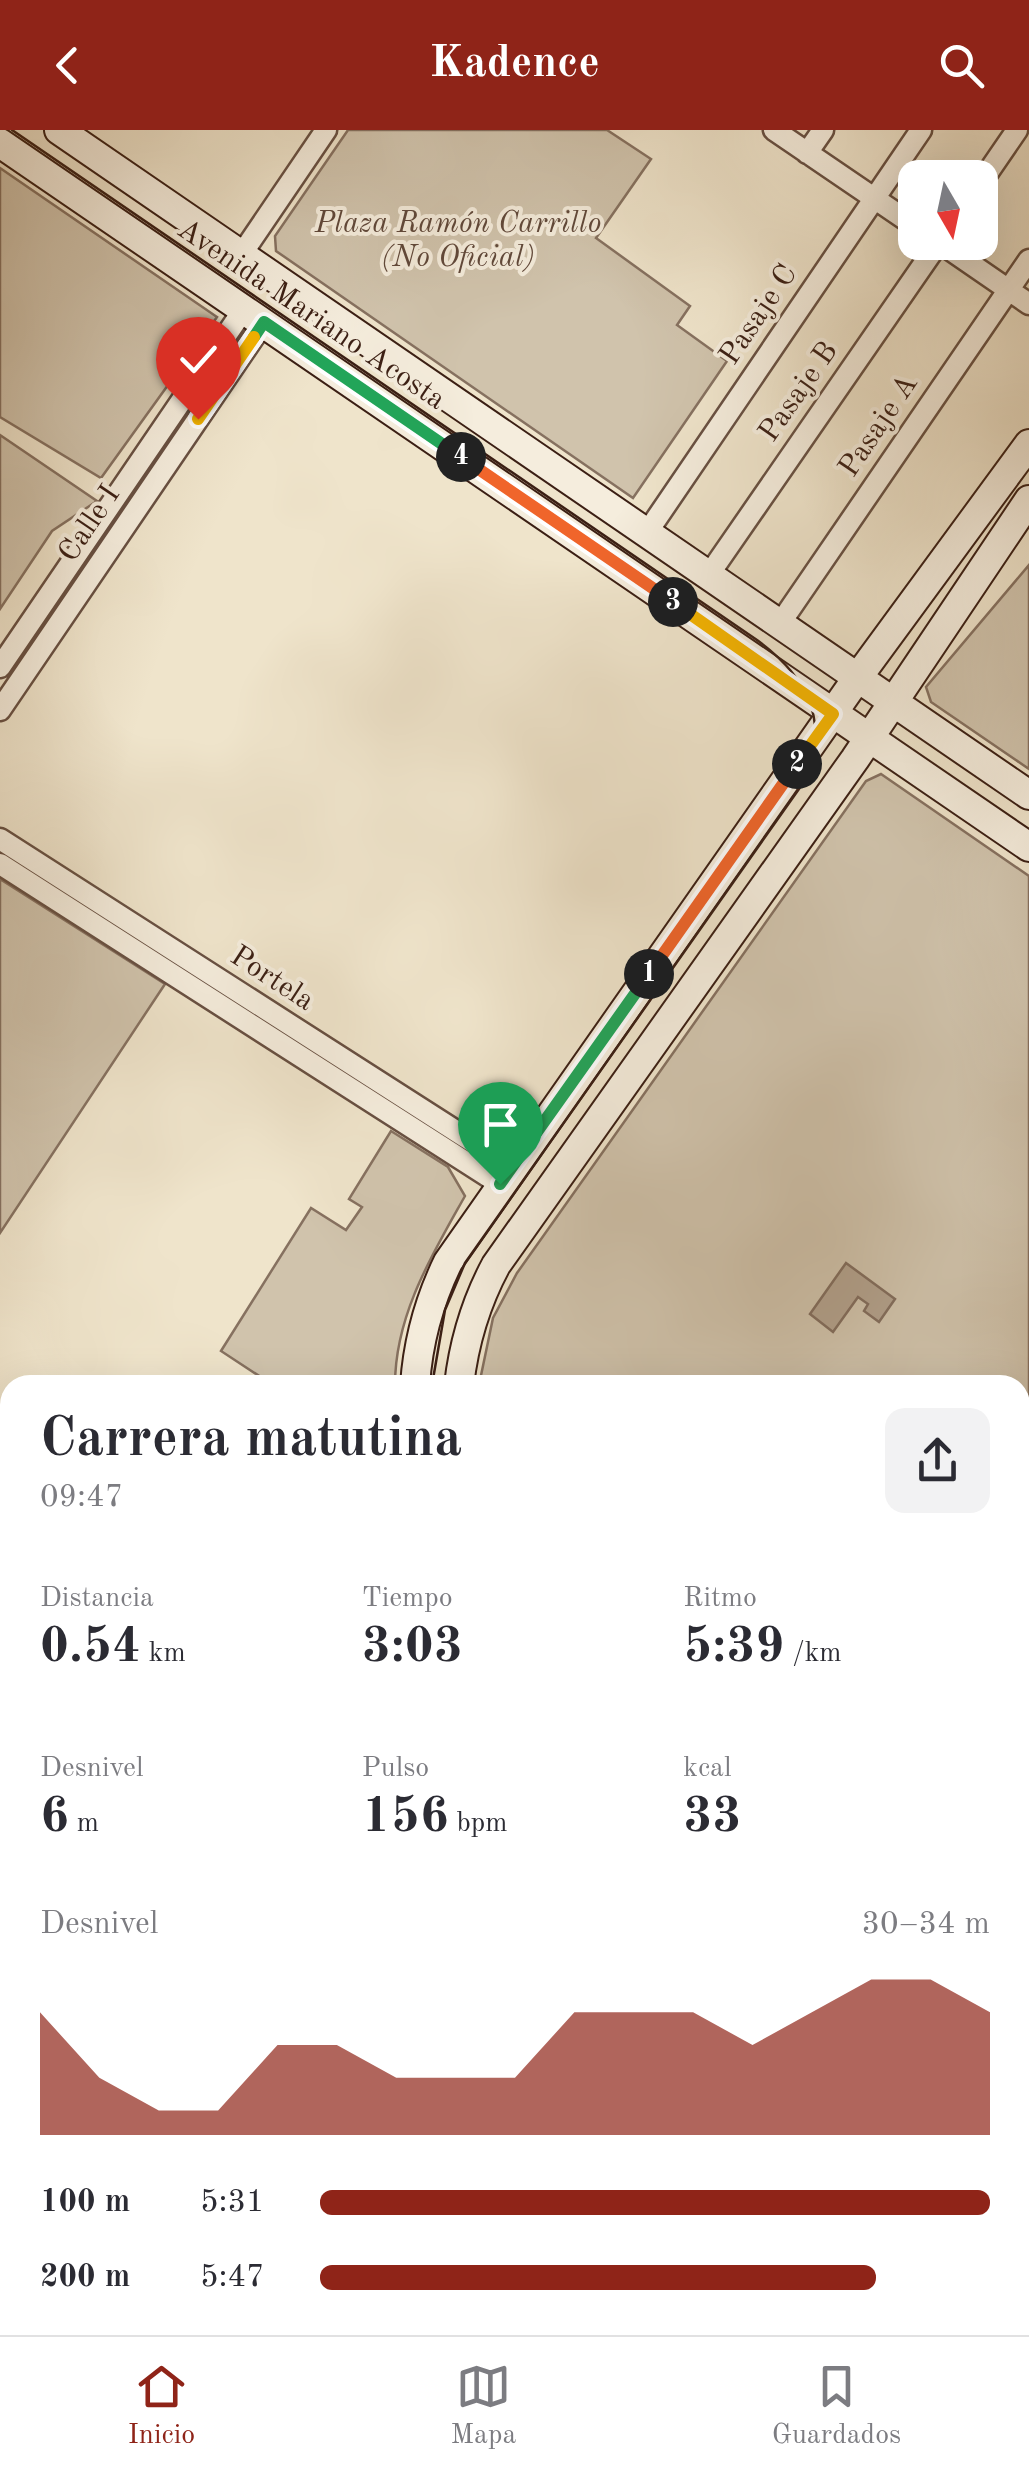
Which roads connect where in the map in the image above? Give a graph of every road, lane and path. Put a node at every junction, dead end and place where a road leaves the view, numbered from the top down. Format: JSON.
{"nodes":[{"id":1,"x":59,"y":130,"type":"edge"},
{"id":2,"x":326,"y":130,"type":"edge"},
{"id":3,"x":774,"y":130,"type":"edge"},
{"id":4,"x":823,"y":130,"type":"edge"},
{"id":5,"x":921,"y":130,"type":"edge"},
{"id":6,"x":1017,"y":130,"type":"edge"},
{"id":7,"x":0,"y":143,"type":"edge"},
{"id":8,"x":807,"y":152,"type":"junction"},
{"id":9,"x":996,"y":160,"type":"edge"},
{"id":10,"x":874,"y":198,"type":"junction"},
{"id":11,"x":898,"y":214,"type":"edge"},
{"id":12,"x":241,"y":255,"type":"junction"},
{"id":13,"x":927,"y":260,"type":"edge"},
{"id":14,"x":964,"y":260,"type":"edge"},
{"id":15,"x":1029,"y":260,"type":"edge"},
{"id":16,"x":1008,"y":290,"type":"junction"},
{"id":17,"x":1029,"y":304,"type":"edge"},
{"id":18,"x":254,"y":316,"type":"junction"},
{"id":19,"x":1027,"y":444,"type":"edge"},
{"id":20,"x":1029,"y":500,"type":"edge"},
{"id":21,"x":646,"y":534,"type":"junction"},
{"id":22,"x":938,"y":568,"type":"junction"},
{"id":23,"x":708,"y":576,"type":"junction"},
{"id":24,"x":969,"y":590,"type":"junction"},
{"id":25,"x":779,"y":625,"type":"junction"},
{"id":26,"x":0,"y":667,"type":"edge"},
{"id":27,"x":858,"y":677,"type":"junction"},
{"id":28,"x":894,"y":702,"type":"junction"},
{"id":29,"x":0,"y":710,"type":"edge"},
{"id":30,"x":833,"y":714,"type":"junction"},
{"id":31,"x":869,"y":738,"type":"junction"},
{"id":32,"x":1029,"y":795,"type":"edge"},
{"id":33,"x":0,"y":839,"type":"edge"},
{"id":34,"x":1029,"y":848,"type":"edge"},
{"id":35,"x":0,"y":864,"type":"edge"},
{"id":36,"x":506,"y":1175,"type":"junction"},
{"id":37,"x":416,"y":1375,"type":"edge"},
{"id":38,"x":460,"y":1375,"type":"edge"}],
"edges":[{"from":1,"to":12,"type":"main road","name":"Avenida Mariano Acosta"},
{"from":2,"to":12,"type":"street"},
{"from":3,"to":8,"type":"street"},
{"from":4,"to":8,"type":"street"},
{"from":5,"to":10,"type":"street","name":"Pasaje C"},
{"from":6,"to":9,"type":"street"},
{"from":7,"to":18,"type":"main road","name":"Avenida Mariano Acosta"},
{"from":8,"to":10,"type":"street"},
{"from":10,"to":11,"type":"street"},
{"from":10,"to":21,"type":"street","name":"Pasaje C"},
{"from":12,"to":21,"type":"main road","name":"Avenida Mariano Acosta"},
{"from":13,"to":23,"type":"street","name":"Pasaje B"},
{"from":14,"to":16,"type":"street"},
{"from":15,"to":16,"type":"street","name":"Pasaje A"},
{"from":16,"to":17,"type":"street"},
{"from":16,"to":25,"type":"street","name":"Pasaje A"},
{"from":18,"to":26,"type":"street","name":"Calle I"},
{"from":18,"to":29,"type":"street","name":"Calle I"},
{"from":18,"to":30,"type":"main road","name":"Avenida Mariano Acosta"},
{"from":19,"to":22,"type":"main road"},
{"from":20,"to":24,"type":"main road"},
{"from":21,"to":23,"type":"main road","name":"Avenida Mariano Acosta"},
{"from":22,"to":24,"type":"main road"},
{"from":22,"to":27,"type":"main road"},
{"from":23,"to":25,"type":"main road","name":"Avenida Mariano Acosta"},
{"from":24,"to":28,"type":"main road"},
{"from":25,"to":27,"type":"main road","name":"Avenida Mariano Acosta"},
{"from":27,"to":28,"type":"main road","name":"Avenida Mariano Acosta"},
{"from":27,"to":30,"type":"main road"},
{"from":28,"to":31,"type":"main road"},
{"from":28,"to":32,"type":"main road","name":"Avenida Mariano Acosta"},
{"from":30,"to":31,"type":"main road","name":"Avenida Mariano Acosta"},
{"from":30,"to":36,"type":"main road"},
{"from":31,"to":34,"type":"main road","name":"Avenida Mariano Acosta"},
{"from":31,"to":38,"type":"main road"},
{"from":33,"to":36,"type":"street","name":"Portela"},
{"from":35,"to":36,"type":"street","name":"Portela"},
{"from":36,"to":37,"type":"main road"}]}
